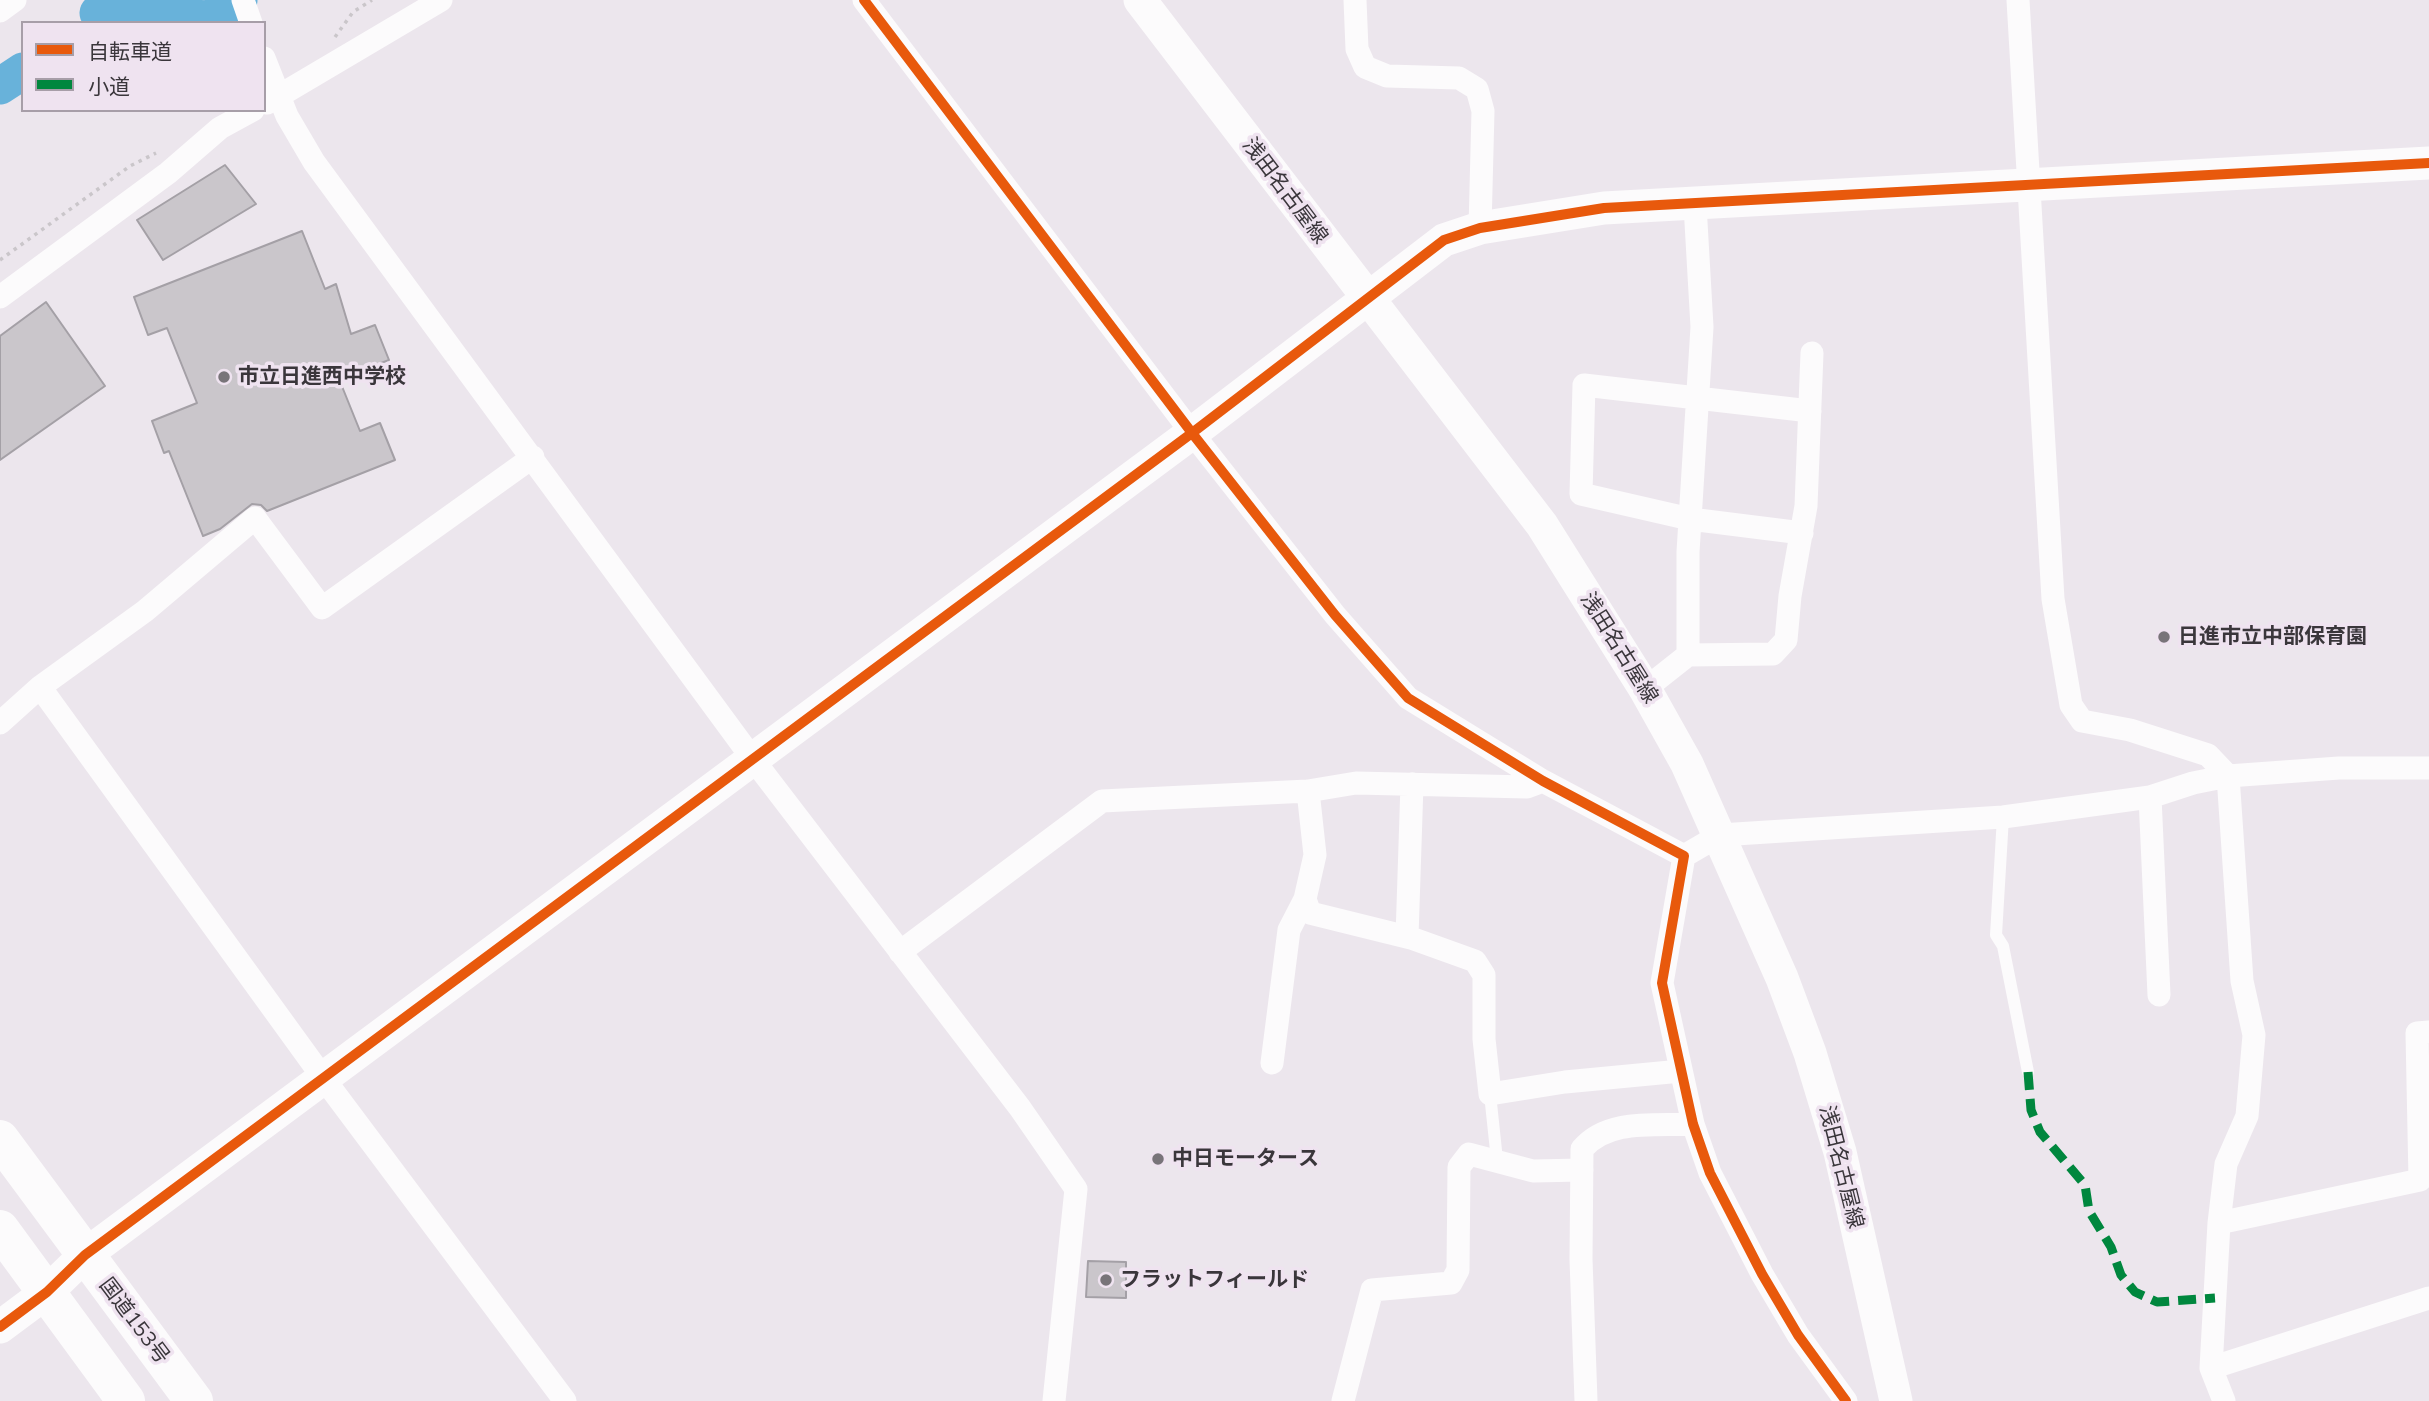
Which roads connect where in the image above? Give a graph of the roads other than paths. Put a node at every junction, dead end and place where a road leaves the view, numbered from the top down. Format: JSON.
{"nodes":[{"id":1,"x":15,"y":0,"type":"edge"},
{"id":2,"x":243,"y":0,"type":"edge"},
{"id":3,"x":441,"y":0,"type":"edge"},
{"id":4,"x":864,"y":0,"type":"edge"},
{"id":5,"x":1140,"y":0,"type":"edge"},
{"id":6,"x":1354,"y":0,"type":"edge"},
{"id":7,"x":2018,"y":0,"type":"edge"},
{"id":8,"x":0,"y":11,"type":"edge"},
{"id":9,"x":250,"y":21,"type":"edge"},
{"id":10,"x":270,"y":84,"type":"edge"},
{"id":11,"x":249,"y":112,"type":"edge"},
{"id":12,"x":2429,"y":163,"type":"edge"},
{"id":13,"x":2027,"y":187,"type":"junction"},
{"id":14,"x":1695,"y":205,"type":"junction"},
{"id":15,"x":1480,"y":228,"type":"junction"},
{"id":16,"x":0,"y":297,"type":"edge"},
{"id":17,"x":1367,"y":298,"type":"junction"},
{"id":18,"x":1812,"y":353,"type":"dead end"},
{"id":19,"x":1697,"y":400,"type":"junction"},
{"id":20,"x":1810,"y":411,"type":"junction"},
{"id":21,"x":1192,"y":433,"type":"junction"},
{"id":22,"x":533,"y":457,"type":"junction"},
{"id":23,"x":1690,"y":519,"type":"junction"},
{"id":24,"x":1801,"y":533,"type":"junction"},
{"id":25,"x":1688,"y":655,"type":"junction"},
{"id":26,"x":40,"y":687,"type":"junction"},
{"id":27,"x":1645,"y":689,"type":"junction"},
{"id":28,"x":0,"y":723,"type":"edge"},
{"id":29,"x":752,"y":758,"type":"junction"},
{"id":30,"x":2429,"y":768,"type":"edge"},
{"id":31,"x":2228,"y":776,"type":"junction"},
{"id":32,"x":1542,"y":781,"type":"junction"},
{"id":33,"x":1412,"y":784,"type":"junction"},
{"id":34,"x":1308,"y":791,"type":"junction"},
{"id":35,"x":2150,"y":797,"type":"junction"},
{"id":36,"x":2003,"y":817,"type":"junction"},
{"id":37,"x":1720,"y":835,"type":"junction"},
{"id":38,"x":1684,"y":856,"type":"junction"},
{"id":39,"x":1305,"y":899,"type":"junction"},
{"id":40,"x":1407,"y":937,"type":"junction"},
{"id":41,"x":900,"y":952,"type":"junction"},
{"id":42,"x":2159,"y":995,"type":"dead end"},
{"id":43,"x":2429,"y":1032,"type":"edge"},
{"id":44,"x":1272,"y":1063,"type":"dead end"},
{"id":45,"x":1681,"y":1071,"type":"junction"},
{"id":46,"x":2028,"y":1072,"type":"dead end"},
{"id":47,"x":324,"y":1079,"type":"junction"},
{"id":48,"x":1489,"y":1094,"type":"junction"},
{"id":49,"x":1693,"y":1124,"type":"junction"},
{"id":50,"x":0,"y":1139,"type":"edge"},
{"id":51,"x":1497,"y":1160,"type":"junction"},
{"id":52,"x":1582,"y":1170,"type":"junction"},
{"id":53,"x":2424,"y":1179,"type":"edge"},
{"id":54,"x":2219,"y":1223,"type":"junction"},
{"id":55,"x":0,"y":1229,"type":"edge"},
{"id":56,"x":85,"y":1255,"type":"junction"},
{"id":57,"x":47,"y":1292,"type":"junction"},
{"id":58,"x":2429,"y":1298,"type":"edge"},
{"id":59,"x":0,"y":1327,"type":"edge"},
{"id":60,"x":2211,"y":1368,"type":"junction"},
{"id":61,"x":126,"y":1401,"type":"edge"},
{"id":62,"x":194,"y":1401,"type":"edge"},
{"id":63,"x":565,"y":1401,"type":"edge"},
{"id":64,"x":1054,"y":1401,"type":"edge"},
{"id":65,"x":1343,"y":1401,"type":"edge"},
{"id":66,"x":1586,"y":1401,"type":"edge"},
{"id":67,"x":1846,"y":1401,"type":"edge"},
{"id":68,"x":1896,"y":1401,"type":"edge"},
{"id":69,"x":2224,"y":1401,"type":"edge"}],
"edges":[{"from":1,"to":8,"type":"street"},
{"from":2,"to":9,"type":"street"},
{"from":3,"to":10,"type":"street"},
{"from":4,"to":21,"type":"street"},
{"from":5,"to":17,"type":"street","name":"浅田名古屋線"},
{"from":6,"to":15,"type":"street"},
{"from":7,"to":13,"type":"street"},
{"from":10,"to":22,"type":"street"},
{"from":11,"to":16,"type":"street"},
{"from":12,"to":13,"type":"street"},
{"from":13,"to":14,"type":"street"},
{"from":13,"to":31,"type":"street"},
{"from":14,"to":15,"type":"street"},
{"from":14,"to":19,"type":"street"},
{"from":15,"to":17,"type":"street"},
{"from":17,"to":21,"type":"street"},
{"from":17,"to":27,"type":"street","name":"浅田名古屋線"},
{"from":18,"to":20,"type":"street"},
{"from":19,"to":20,"type":"street"},
{"from":19,"to":23,"type":"street"},
{"from":19,"to":23,"type":"street"},
{"from":20,"to":24,"type":"street"},
{"from":21,"to":29,"type":"street"},
{"from":21,"to":32,"type":"street"},
{"from":22,"to":26,"type":"street"},
{"from":22,"to":29,"type":"street"},
{"from":23,"to":24,"type":"street"},
{"from":23,"to":25,"type":"street"},
{"from":24,"to":25,"type":"street"},
{"from":25,"to":27,"type":"street"},
{"from":26,"to":28,"type":"street"},
{"from":26,"to":47,"type":"street"},
{"from":27,"to":37,"type":"street","name":"浅田名古屋線"},
{"from":29,"to":41,"type":"street"},
{"from":29,"to":47,"type":"street"},
{"from":30,"to":31,"type":"street"},
{"from":31,"to":35,"type":"street"},
{"from":31,"to":54,"type":"street"},
{"from":32,"to":33,"type":"street"},
{"from":32,"to":38,"type":"street"},
{"from":33,"to":34,"type":"street"},
{"from":33,"to":40,"type":"street"},
{"from":34,"to":39,"type":"street"},
{"from":34,"to":41,"type":"street"},
{"from":35,"to":36,"type":"street"},
{"from":35,"to":42,"type":"street"},
{"from":36,"to":37,"type":"street"},
{"from":36,"to":46,"type":"lane"},
{"from":37,"to":38,"type":"street"},
{"from":37,"to":68,"type":"street","name":"浅田名古屋線"},
{"from":38,"to":45,"type":"street"},
{"from":39,"to":40,"type":"street"},
{"from":39,"to":44,"type":"street"},
{"from":40,"to":48,"type":"street"},
{"from":41,"to":64,"type":"street"},
{"from":43,"to":53,"type":"street"},
{"from":45,"to":48,"type":"street"},
{"from":45,"to":49,"type":"street"},
{"from":47,"to":56,"type":"street"},
{"from":47,"to":63,"type":"street"},
{"from":48,"to":51,"type":"lane"},
{"from":49,"to":52,"type":"street"},
{"from":49,"to":67,"type":"street"},
{"from":50,"to":56,"type":"highway","name":"国道153号"},
{"from":51,"to":52,"type":"street"},
{"from":51,"to":65,"type":"street"},
{"from":52,"to":66,"type":"street"},
{"from":53,"to":54,"type":"street"},
{"from":54,"to":60,"type":"street"},
{"from":55,"to":57,"type":"highway"},
{"from":56,"to":57,"type":"street"},
{"from":56,"to":62,"type":"highway","name":"国道153号"},
{"from":57,"to":59,"type":"street"},
{"from":57,"to":61,"type":"highway"},
{"from":58,"to":60,"type":"street"},
{"from":60,"to":69,"type":"street"}]}
